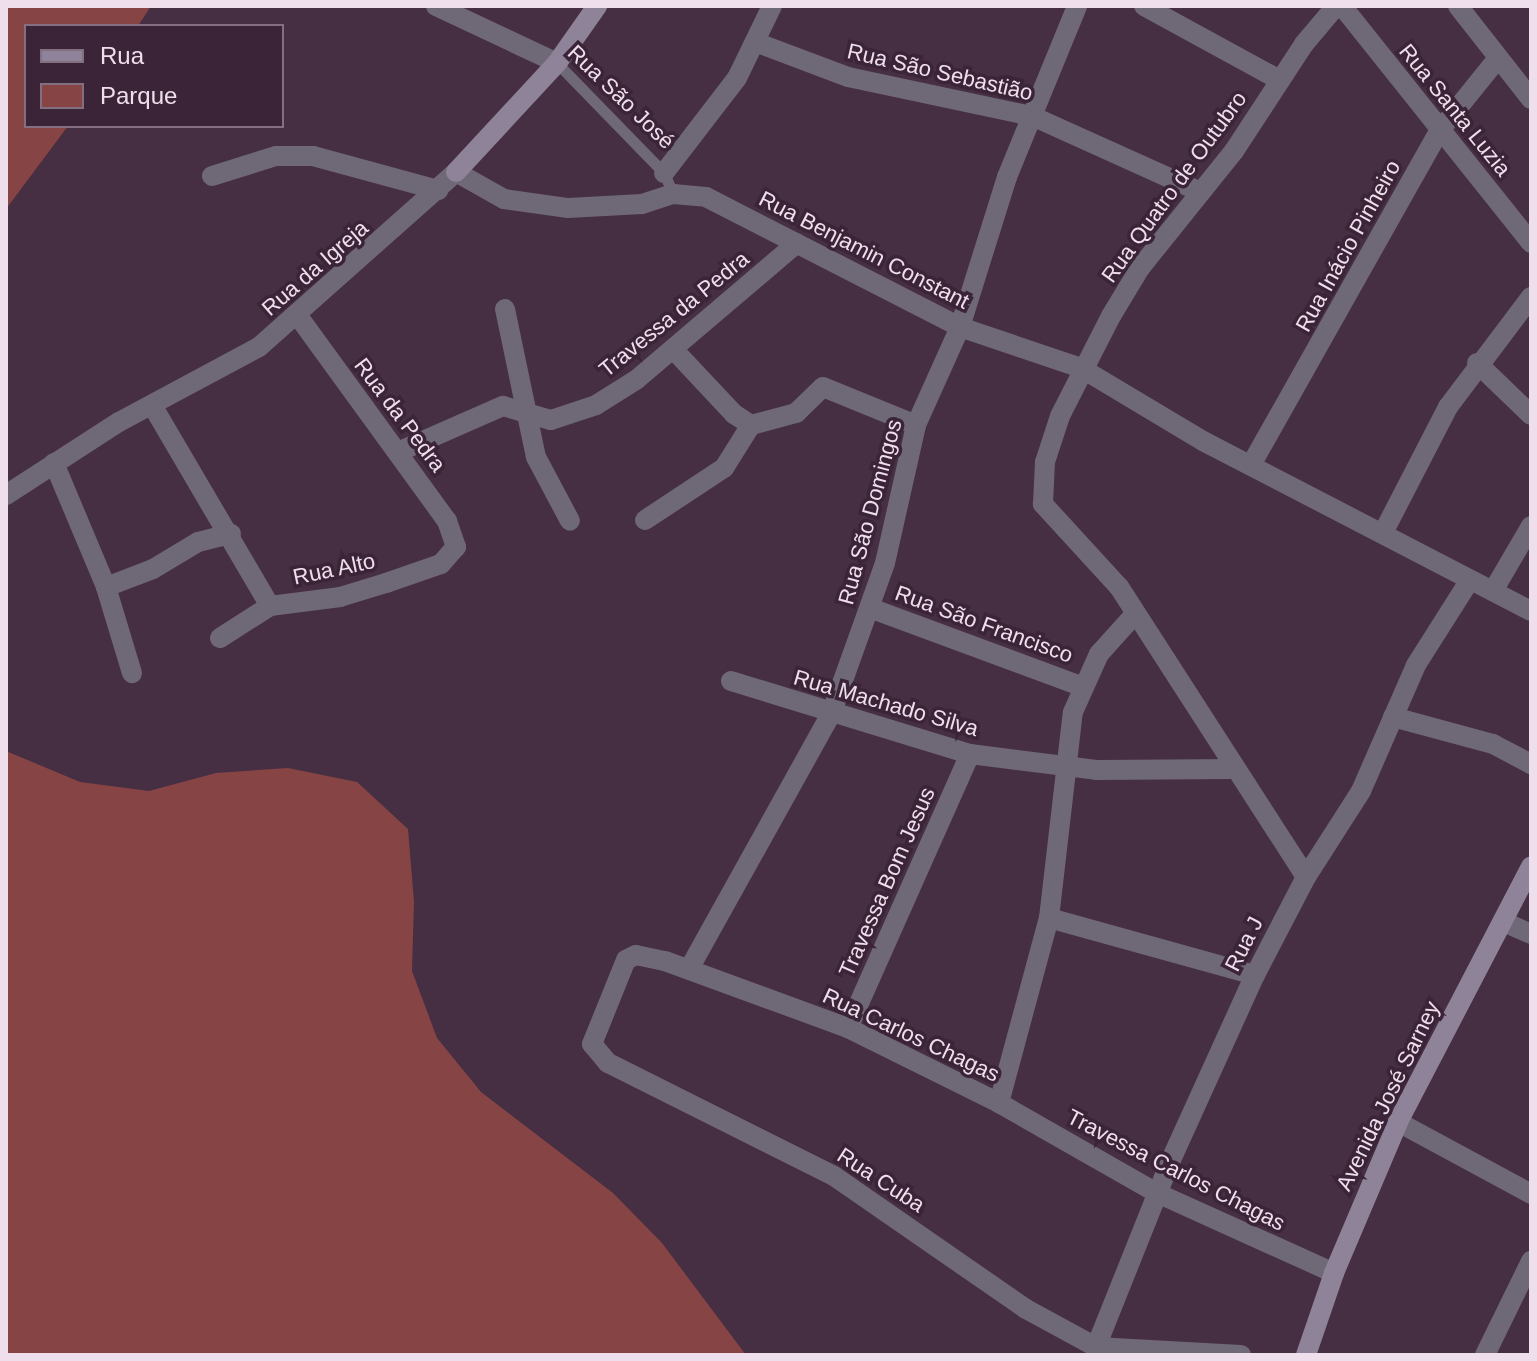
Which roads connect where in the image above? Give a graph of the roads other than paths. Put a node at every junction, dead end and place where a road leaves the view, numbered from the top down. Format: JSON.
{"nodes":[{"id":1,"x":436,"y":6,"type":"edge"},
{"id":2,"x":597,"y":6,"type":"edge"},
{"id":3,"x":772,"y":6,"type":"edge"},
{"id":4,"x":1077,"y":6,"type":"edge"},
{"id":5,"x":1144,"y":6,"type":"edge"},
{"id":6,"x":1339,"y":6,"type":"edge"},
{"id":7,"x":1458,"y":6,"type":"edge"},
{"id":8,"x":755,"y":42,"type":"junction"},
{"id":9,"x":1498,"y":58,"type":"junction"},
{"id":10,"x":557,"y":63,"type":"junction"},
{"id":11,"x":1280,"y":80,"type":"junction"},
{"id":12,"x":1531,"y":99,"type":"edge"},
{"id":13,"x":1032,"y":116,"type":"junction"},
{"id":14,"x":1440,"y":130,"type":"junction"},
{"id":15,"x":456,"y":172,"type":"junction"},
{"id":16,"x":664,"y":173,"type":"junction"},
{"id":17,"x":212,"y":176,"type":"dead end"},
{"id":18,"x":438,"y":190,"type":"junction"},
{"id":19,"x":1200,"y":192,"type":"junction"},
{"id":20,"x":673,"y":194,"type":"junction"},
{"id":21,"x":797,"y":243,"type":"junction"},
{"id":22,"x":1531,"y":243,"type":"edge"},
{"id":23,"x":1531,"y":297,"type":"edge"},
{"id":24,"x":505,"y":309,"type":"dead end"},
{"id":25,"x":298,"y":316,"type":"junction"},
{"id":26,"x":960,"y":327,"type":"junction"},
{"id":27,"x":673,"y":349,"type":"junction"},
{"id":28,"x":1477,"y":363,"type":"junction"},
{"id":29,"x":1081,"y":368,"type":"junction"},
{"id":30,"x":152,"y":405,"type":"junction"},
{"id":31,"x":527,"y":410,"type":"junction"},
{"id":32,"x":1531,"y":415,"type":"edge"},
{"id":33,"x":751,"y":425,"type":"junction"},
{"id":34,"x":916,"y":425,"type":"junction"},
{"id":35,"x":398,"y":452,"type":"junction"},
{"id":36,"x":54,"y":463,"type":"junction"},
{"id":37,"x":1251,"y":465,"type":"junction"},
{"id":38,"x":6,"y":495,"type":"edge"},
{"id":39,"x":645,"y":520,"type":"dead end"},
{"id":40,"x":570,"y":521,"type":"dead end"},
{"id":41,"x":1531,"y":526,"type":"edge"},
{"id":42,"x":1384,"y":531,"type":"junction"},
{"id":43,"x":231,"y":534,"type":"junction"},
{"id":44,"x":456,"y":547,"type":"joint"},
{"id":45,"x":1470,"y":580,"type":"junction"},
{"id":46,"x":106,"y":587,"type":"junction"},
{"id":47,"x":1493,"y":591,"type":"junction"},
{"id":48,"x":270,"y":606,"type":"junction"},
{"id":49,"x":870,"y":608,"type":"junction"},
{"id":50,"x":1531,"y":611,"type":"edge"},
{"id":51,"x":1135,"y":614,"type":"junction"},
{"id":52,"x":220,"y":638,"type":"dead end"},
{"id":53,"x":132,"y":673,"type":"dead end"},
{"id":54,"x":731,"y":681,"type":"dead end"},
{"id":55,"x":1081,"y":686,"type":"junction"},
{"id":56,"x":831,"y":714,"type":"junction"},
{"id":57,"x":1393,"y":717,"type":"junction"},
{"id":58,"x":970,"y":754,"type":"junction"},
{"id":59,"x":1531,"y":764,"type":"edge"},
{"id":60,"x":1066,"y":767,"type":"junction"},
{"id":61,"x":1236,"y":769,"type":"junction"},
{"id":62,"x":1531,"y":866,"type":"edge"},
{"id":63,"x":1306,"y":877,"type":"junction"},
{"id":64,"x":1049,"y":918,"type":"junction"},
{"id":65,"x":1504,"y":922,"type":"junction"},
{"id":66,"x":1531,"y":934,"type":"edge"},
{"id":67,"x":631,"y":956,"type":"joint"},
{"id":68,"x":689,"y":969,"type":"junction"},
{"id":69,"x":1255,"y":975,"type":"junction"},
{"id":70,"x":848,"y":1028,"type":"junction"},
{"id":71,"x":999,"y":1103,"type":"junction"},
{"id":72,"x":1398,"y":1122,"type":"junction"},
{"id":73,"x":1157,"y":1193,"type":"junction"},
{"id":74,"x":1531,"y":1194,"type":"edge"},
{"id":75,"x":1531,"y":1261,"type":"edge"},
{"id":76,"x":1334,"y":1273,"type":"junction"},
{"id":77,"x":1096,"y":1347,"type":"junction"},
{"id":78,"x":1241,"y":1355,"type":"edge"},
{"id":79,"x":1306,"y":1355,"type":"edge"},
{"id":80,"x":1485,"y":1355,"type":"edge"}],
"edges":[{"from":1,"to":10,"type":"street","name":"Rua São José"},
{"from":2,"to":10,"type":"main road","name":"Rua da Igreja"},
{"from":3,"to":8,"type":"street"},
{"from":4,"to":13,"type":"street","name":"Rua São Domingos"},
{"from":5,"to":11,"type":"street"},
{"from":6,"to":11,"type":"street","name":"Rua Quatro de Outubro"},
{"from":6,"to":14,"type":"street","name":"Rua Santa Luzia"},
{"from":7,"to":9,"type":"street"},
{"from":8,"to":13,"type":"street","name":"Rua São Sebastião"},
{"from":8,"to":16,"type":"street"},
{"from":9,"to":12,"type":"street"},
{"from":9,"to":14,"type":"street","name":"Rua Inácio Pinheiro"},
{"from":10,"to":15,"type":"main road","name":"Rua da Igreja"},
{"from":10,"to":16,"type":"lane","name":"Rua São José"},
{"from":11,"to":19,"type":"street","name":"Rua Quatro de Outubro"},
{"from":13,"to":19,"type":"street","name":"Rua São Sebastião"},
{"from":13,"to":26,"type":"street","name":"Rua São Domingos"},
{"from":14,"to":22,"type":"street","name":"Rua Santa Luzia"},
{"from":14,"to":37,"type":"street","name":"Rua Inácio Pinheiro"},
{"from":15,"to":18,"type":"street","name":"Rua da Igreja"},
{"from":15,"to":20,"type":"street","name":"Rua Benjamin Constant"},
{"from":16,"to":20,"type":"lane","name":"Rua São José"},
{"from":17,"to":18,"type":"street"},
{"from":18,"to":25,"type":"street","name":"Rua da Igreja"},
{"from":19,"to":29,"type":"street","name":"Rua Quatro de Outubro"},
{"from":20,"to":21,"type":"street","name":"Rua Benjamin Constant"},
{"from":21,"to":26,"type":"street","name":"Rua Benjamin Constant"},
{"from":21,"to":27,"type":"street","name":"Travessa da Pedra"},
{"from":23,"to":28,"type":"street"},
{"from":24,"to":31,"type":"street"},
{"from":25,"to":30,"type":"street","name":"Rua da Igreja"},
{"from":25,"to":35,"type":"street","name":"Rua da Pedra"},
{"from":26,"to":29,"type":"street","name":"Rua Benjamin Constant"},
{"from":26,"to":34,"type":"street","name":"Rua São Domingos"},
{"from":27,"to":31,"type":"street","name":"Travessa da Pedra"},
{"from":27,"to":33,"type":"street"},
{"from":28,"to":32,"type":"street"},
{"from":28,"to":42,"type":"street"},
{"from":29,"to":37,"type":"street","name":"Rua Benjamin Constant"},
{"from":29,"to":51,"type":"street","name":"Rua Quatro de Outubro"},
{"from":30,"to":36,"type":"street","name":"Rua da Igreja"},
{"from":30,"to":43,"type":"street"},
{"from":31,"to":35,"type":"street","name":"Travessa da Pedra"},
{"from":31,"to":40,"type":"street"},
{"from":33,"to":34,"type":"street"},
{"from":33,"to":39,"type":"street"},
{"from":34,"to":49,"type":"street","name":"Rua São Domingos"},
{"from":35,"to":44,"type":"street","name":"Rua da Pedra"},
{"from":36,"to":38,"type":"street","name":"Rua da Igreja"},
{"from":36,"to":46,"type":"street"},
{"from":37,"to":42,"type":"street","name":"Rua Benjamin Constant"},
{"from":41,"to":47,"type":"street"},
{"from":42,"to":45,"type":"street","name":"Rua Benjamin Constant"},
{"from":43,"to":46,"type":"street"},
{"from":43,"to":48,"type":"street"},
{"from":44,"to":48,"type":"street","name":"Rua Alto"},
{"from":45,"to":47,"type":"street","name":"Rua Benjamin Constant"},
{"from":45,"to":57,"type":"street","name":"Rua J"},
{"from":46,"to":53,"type":"street"},
{"from":47,"to":50,"type":"street","name":"Rua Benjamin Constant"},
{"from":48,"to":52,"type":"street","name":"Rua Alto"},
{"from":49,"to":55,"type":"street","name":"Rua São Francisco"},
{"from":49,"to":56,"type":"street","name":"Rua São Domingos"},
{"from":51,"to":55,"type":"street","name":"Rua Carlos Chagas"},
{"from":51,"to":61,"type":"street","name":"Rua Quatro de Outubro"},
{"from":54,"to":56,"type":"street","name":"Rua Machado Silva"},
{"from":55,"to":60,"type":"street","name":"Rua Carlos Chagas"},
{"from":56,"to":58,"type":"street","name":"Rua Machado Silva"},
{"from":56,"to":68,"type":"street","name":"Rua São Domingos"},
{"from":57,"to":59,"type":"street"},
{"from":57,"to":63,"type":"street","name":"Rua J"},
{"from":58,"to":60,"type":"street","name":"Rua Machado Silva"},
{"from":58,"to":70,"type":"street","name":"Travessa Bom Jesus"},
{"from":60,"to":61,"type":"street","name":"Rua Machado Silva"},
{"from":60,"to":64,"type":"street","name":"Rua Carlos Chagas"},
{"from":61,"to":63,"type":"street"},
{"from":62,"to":65,"type":"main road","name":"Avenida José Sarney"},
{"from":63,"to":69,"type":"street","name":"Rua J"},
{"from":64,"to":69,"type":"street"},
{"from":64,"to":71,"type":"street","name":"Rua Carlos Chagas"},
{"from":65,"to":66,"type":"street"},
{"from":65,"to":72,"type":"main road","name":"Avenida José Sarney"},
{"from":67,"to":68,"type":"street","name":"Rua Carlos Chagas"},
{"from":67,"to":77,"type":"street","name":"Rua Cuba"},
{"from":68,"to":70,"type":"street","name":"Rua Carlos Chagas"},
{"from":69,"to":73,"type":"street","name":"Rua J"},
{"from":70,"to":71,"type":"street","name":"Rua Carlos Chagas"},
{"from":71,"to":73,"type":"street","name":"Travessa Carlos Chagas"},
{"from":72,"to":74,"type":"street"},
{"from":72,"to":76,"type":"main road","name":"Avenida José Sarney"},
{"from":73,"to":76,"type":"street","name":"Travessa Carlos Chagas"},
{"from":73,"to":77,"type":"street","name":"Rua J"},
{"from":75,"to":80,"type":"street"},
{"from":76,"to":79,"type":"main road","name":"Avenida José Sarney"},
{"from":77,"to":78,"type":"street","name":"Rua Cuba"}]}
